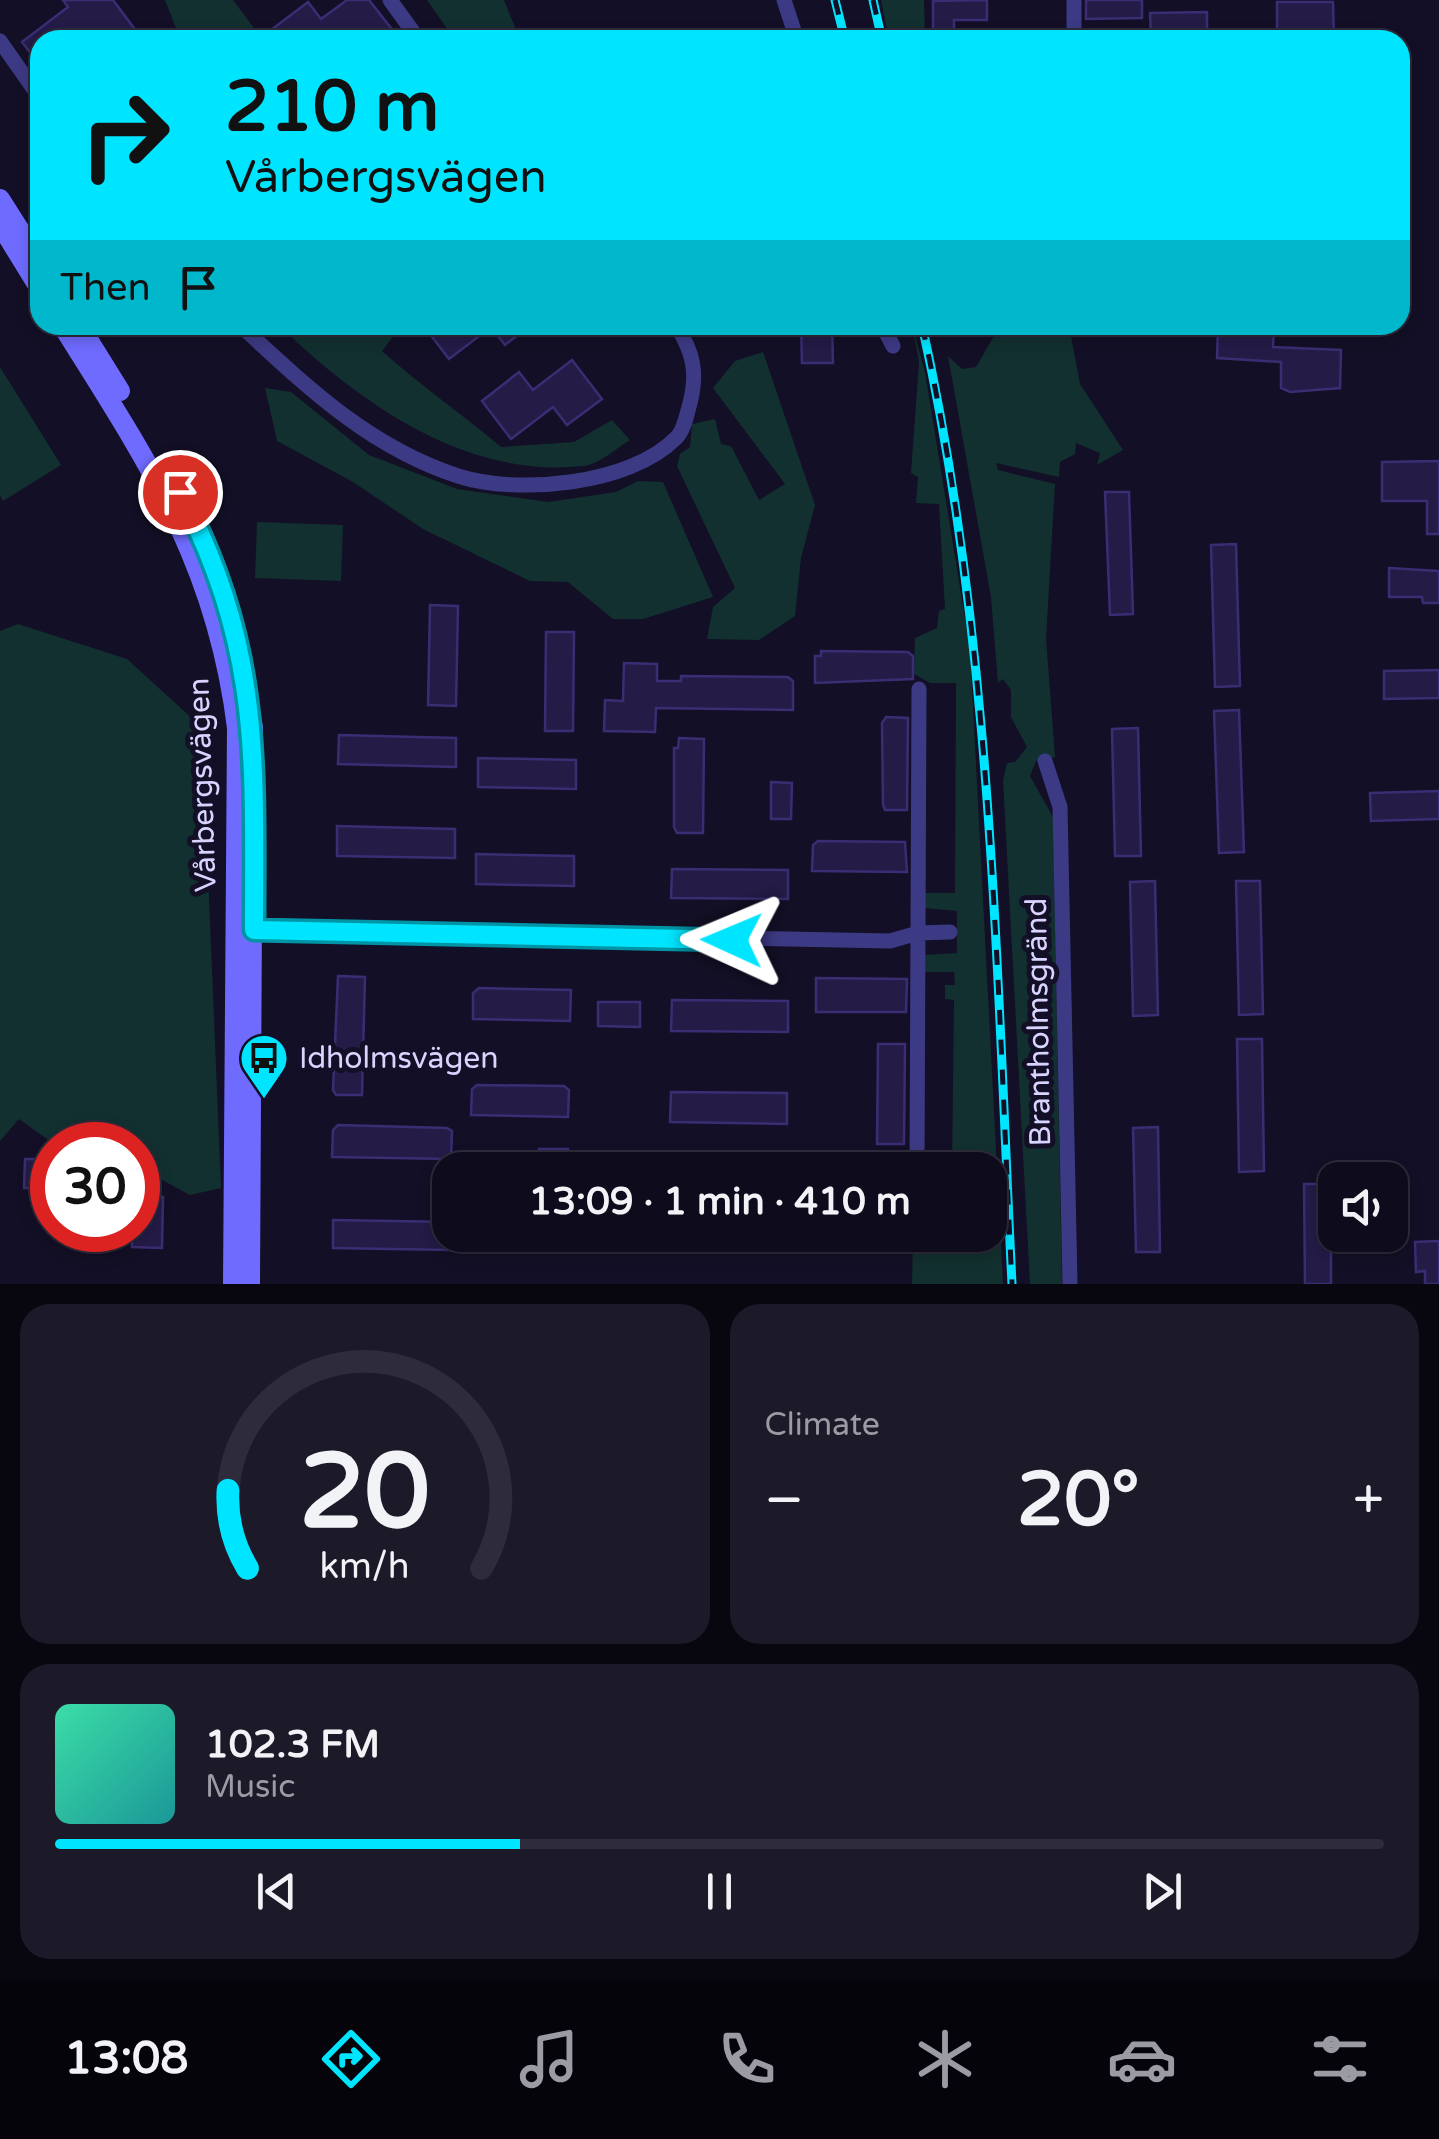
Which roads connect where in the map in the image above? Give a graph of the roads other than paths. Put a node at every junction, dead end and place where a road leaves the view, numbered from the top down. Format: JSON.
{"nodes":[{"id":1,"x":390,"y":0,"type":"edge"},
{"id":2,"x":784,"y":0,"type":"edge"},
{"id":3,"x":1074,"y":0,"type":"edge"},
{"id":4,"x":412,"y":30,"type":"edge"},
{"id":5,"x":794,"y":30,"type":"edge"},
{"id":6,"x":1074,"y":30,"type":"edge"},
{"id":7,"x":0,"y":41,"type":"edge"},
{"id":8,"x":30,"y":84,"type":"edge"},
{"id":9,"x":0,"y":199,"type":"edge"},
{"id":10,"x":0,"y":224,"type":"edge"},
{"id":11,"x":30,"y":246,"type":"edge"},
{"id":12,"x":30,"y":273,"type":"edge"},
{"id":13,"x":68,"y":335,"type":"edge"},
{"id":14,"x":85,"y":335,"type":"edge"},
{"id":15,"x":251,"y":335,"type":"edge"},
{"id":16,"x":682,"y":335,"type":"edge"},
{"id":17,"x":887,"y":335,"type":"edge"},
{"id":18,"x":892,"y":346,"type":"dead end"},
{"id":19,"x":919,"y":689,"type":"dead end"},
{"id":20,"x":1045,"y":761,"type":"dead end"},
{"id":21,"x":246,"y":929,"type":"junction"},
{"id":22,"x":950,"y":932,"type":"dead end"},
{"id":23,"x":918,"y":933,"type":"junction"},
{"id":24,"x":917,"y":1152,"type":"edge"},
{"id":25,"x":233,"y":1284,"type":"edge"},
{"id":26,"x":250,"y":1284,"type":"edge"},
{"id":27,"x":1070,"y":1284,"type":"edge"}],
"edges":[{"from":1,"to":4,"type":"street"},
{"from":2,"to":5,"type":"street"},
{"from":3,"to":6,"type":"street"},
{"from":7,"to":8,"type":"street"},
{"from":9,"to":11,"type":"street"},
{"from":10,"to":12,"type":"street"},
{"from":13,"to":21,"type":"street","name":"Vårbergsvägen"},
{"from":14,"to":21,"type":"street","name":"Vårbergsvägen"},
{"from":15,"to":16,"type":"street"},
{"from":17,"to":18,"type":"street"},
{"from":19,"to":23,"type":"street"},
{"from":20,"to":27,"type":"street","name":"Brantholmsgränd"},
{"from":21,"to":23,"type":"street"},
{"from":21,"to":25,"type":"street","name":"Vårbergsvägen"},
{"from":21,"to":26,"type":"street","name":"Vårbergsvägen"},
{"from":22,"to":23,"type":"street"},
{"from":23,"to":24,"type":"street"}]}
